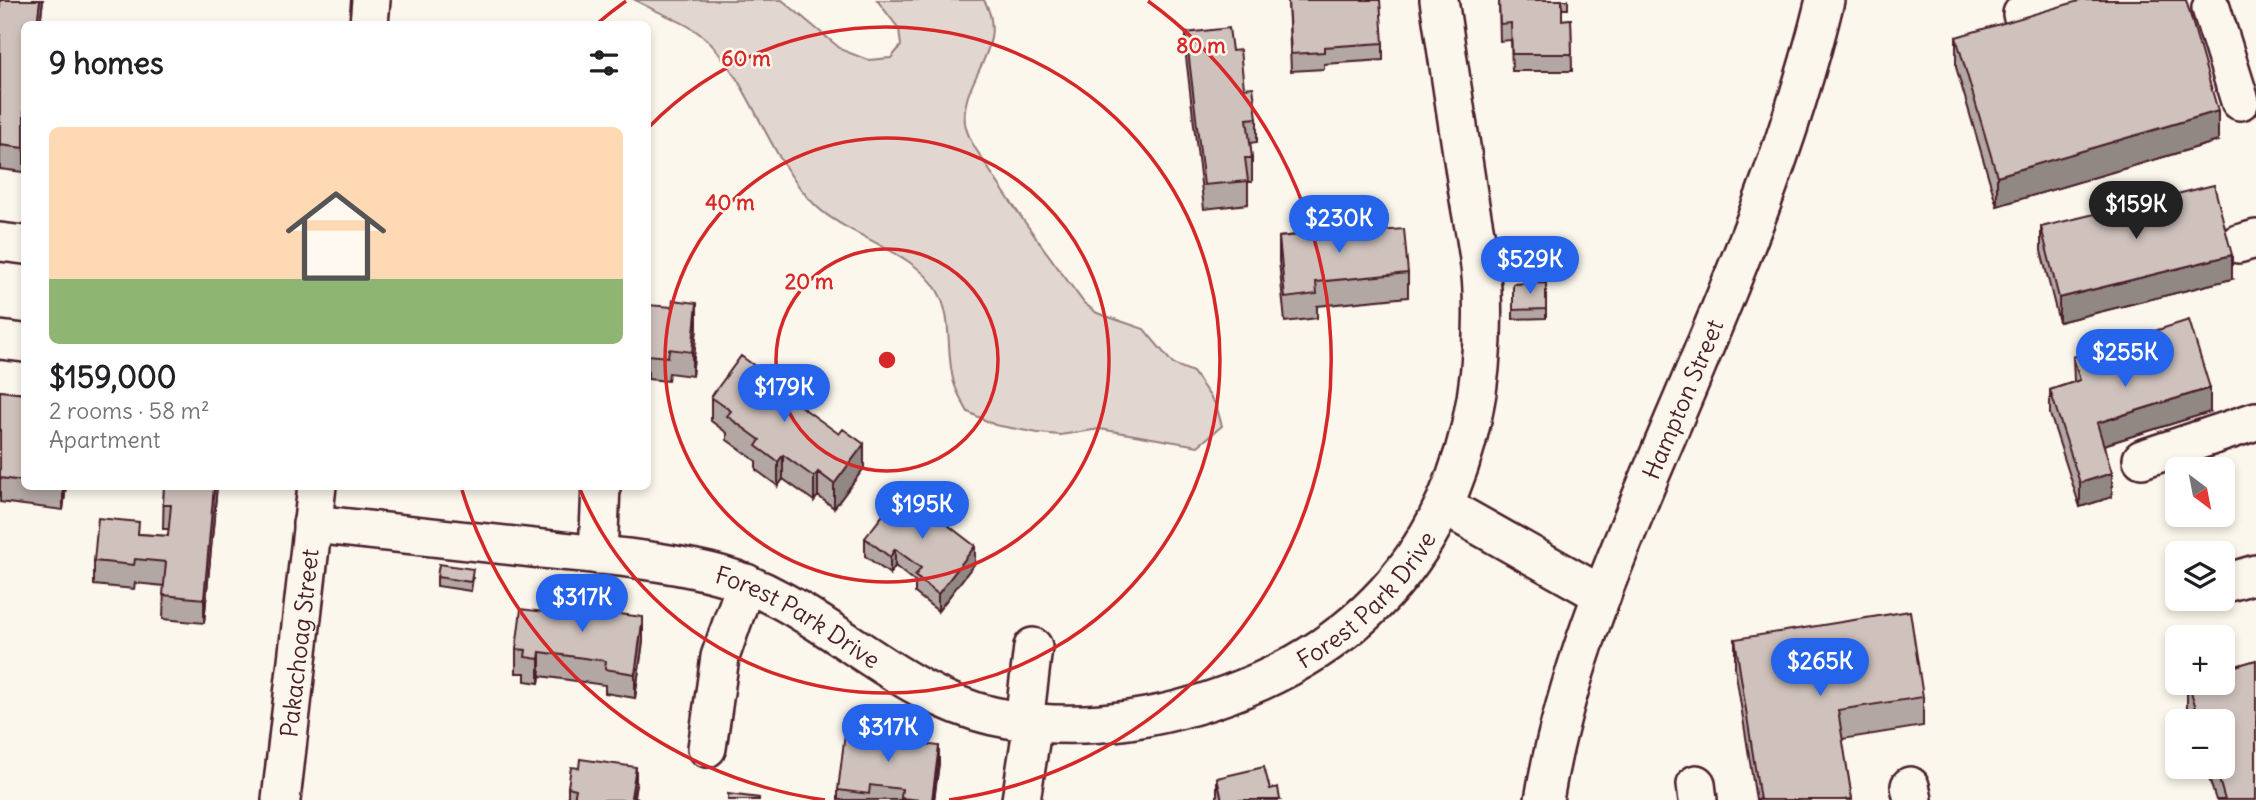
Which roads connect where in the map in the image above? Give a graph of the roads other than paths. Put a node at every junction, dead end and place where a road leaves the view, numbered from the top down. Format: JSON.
{"nodes":[{"id":1,"x":371,"y":0,"type":"edge"},
{"id":2,"x":1439,"y":0,"type":"edge"},
{"id":3,"x":1825,"y":0,"type":"edge"},
{"id":4,"x":2064,"y":0,"type":"edge"},
{"id":5,"x":2218,"y":3,"type":"edge"},
{"id":6,"x":2022,"y":14,"type":"edge"},
{"id":7,"x":369,"y":21,"type":"edge"},
{"id":8,"x":2240,"y":101,"type":"dead end"},
{"id":9,"x":0,"y":242,"type":"edge"},
{"id":10,"x":21,"y":245,"type":"edge"},
{"id":11,"x":0,"y":340,"type":"edge"},
{"id":12,"x":21,"y":343,"type":"edge"},
{"id":13,"x":2256,"y":421,"type":"edge"},
{"id":14,"x":2142,"y":459,"type":"dead end"},
{"id":15,"x":317,"y":490,"type":"edge"},
{"id":16,"x":601,"y":490,"type":"edge"},
{"id":17,"x":1446,"y":507,"type":"junction"},
{"id":18,"x":313,"y":524,"type":"junction"},
{"id":19,"x":598,"y":555,"type":"junction"},
{"id":20,"x":2256,"y":574,"type":"edge"},
{"id":21,"x":2235,"y":580,"type":"edge"},
{"id":22,"x":746,"y":583,"type":"junction"},
{"id":23,"x":1602,"y":595,"type":"junction"},
{"id":24,"x":1033,"y":647,"type":"dead end"},
{"id":25,"x":1029,"y":723,"type":"junction"},
{"id":26,"x":707,"y":748,"type":"dead end"},
{"id":27,"x":281,"y":800,"type":"edge"},
{"id":28,"x":1021,"y":800,"type":"edge"},
{"id":29,"x":1544,"y":800,"type":"edge"}],
"edges":[{"from":1,"to":7,"type":"street"},
{"from":2,"to":17,"type":"street","name":"Forest Park Drive"},
{"from":3,"to":23,"type":"street","name":"Hampton Street"},
{"from":4,"to":6,"type":"street"},
{"from":5,"to":8,"type":"street"},
{"from":9,"to":10,"type":"street"},
{"from":11,"to":12,"type":"street"},
{"from":13,"to":14,"type":"street"},
{"from":15,"to":18,"type":"street","name":"Pakachoag Street"},
{"from":16,"to":19,"type":"street"},
{"from":17,"to":23,"type":"street","name":"Forest Park Drive"},
{"from":17,"to":25,"type":"street","name":"Forest Park Drive"},
{"from":18,"to":19,"type":"street","name":"Forest Park Drive"},
{"from":18,"to":27,"type":"street","name":"Pakachoag Street"},
{"from":19,"to":22,"type":"street","name":"Forest Park Drive"},
{"from":20,"to":21,"type":"street"},
{"from":22,"to":25,"type":"street","name":"Forest Park Drive"},
{"from":22,"to":26,"type":"street"},
{"from":23,"to":29,"type":"street","name":"Hampton Street"},
{"from":24,"to":25,"type":"street"},
{"from":25,"to":28,"type":"street"}]}
